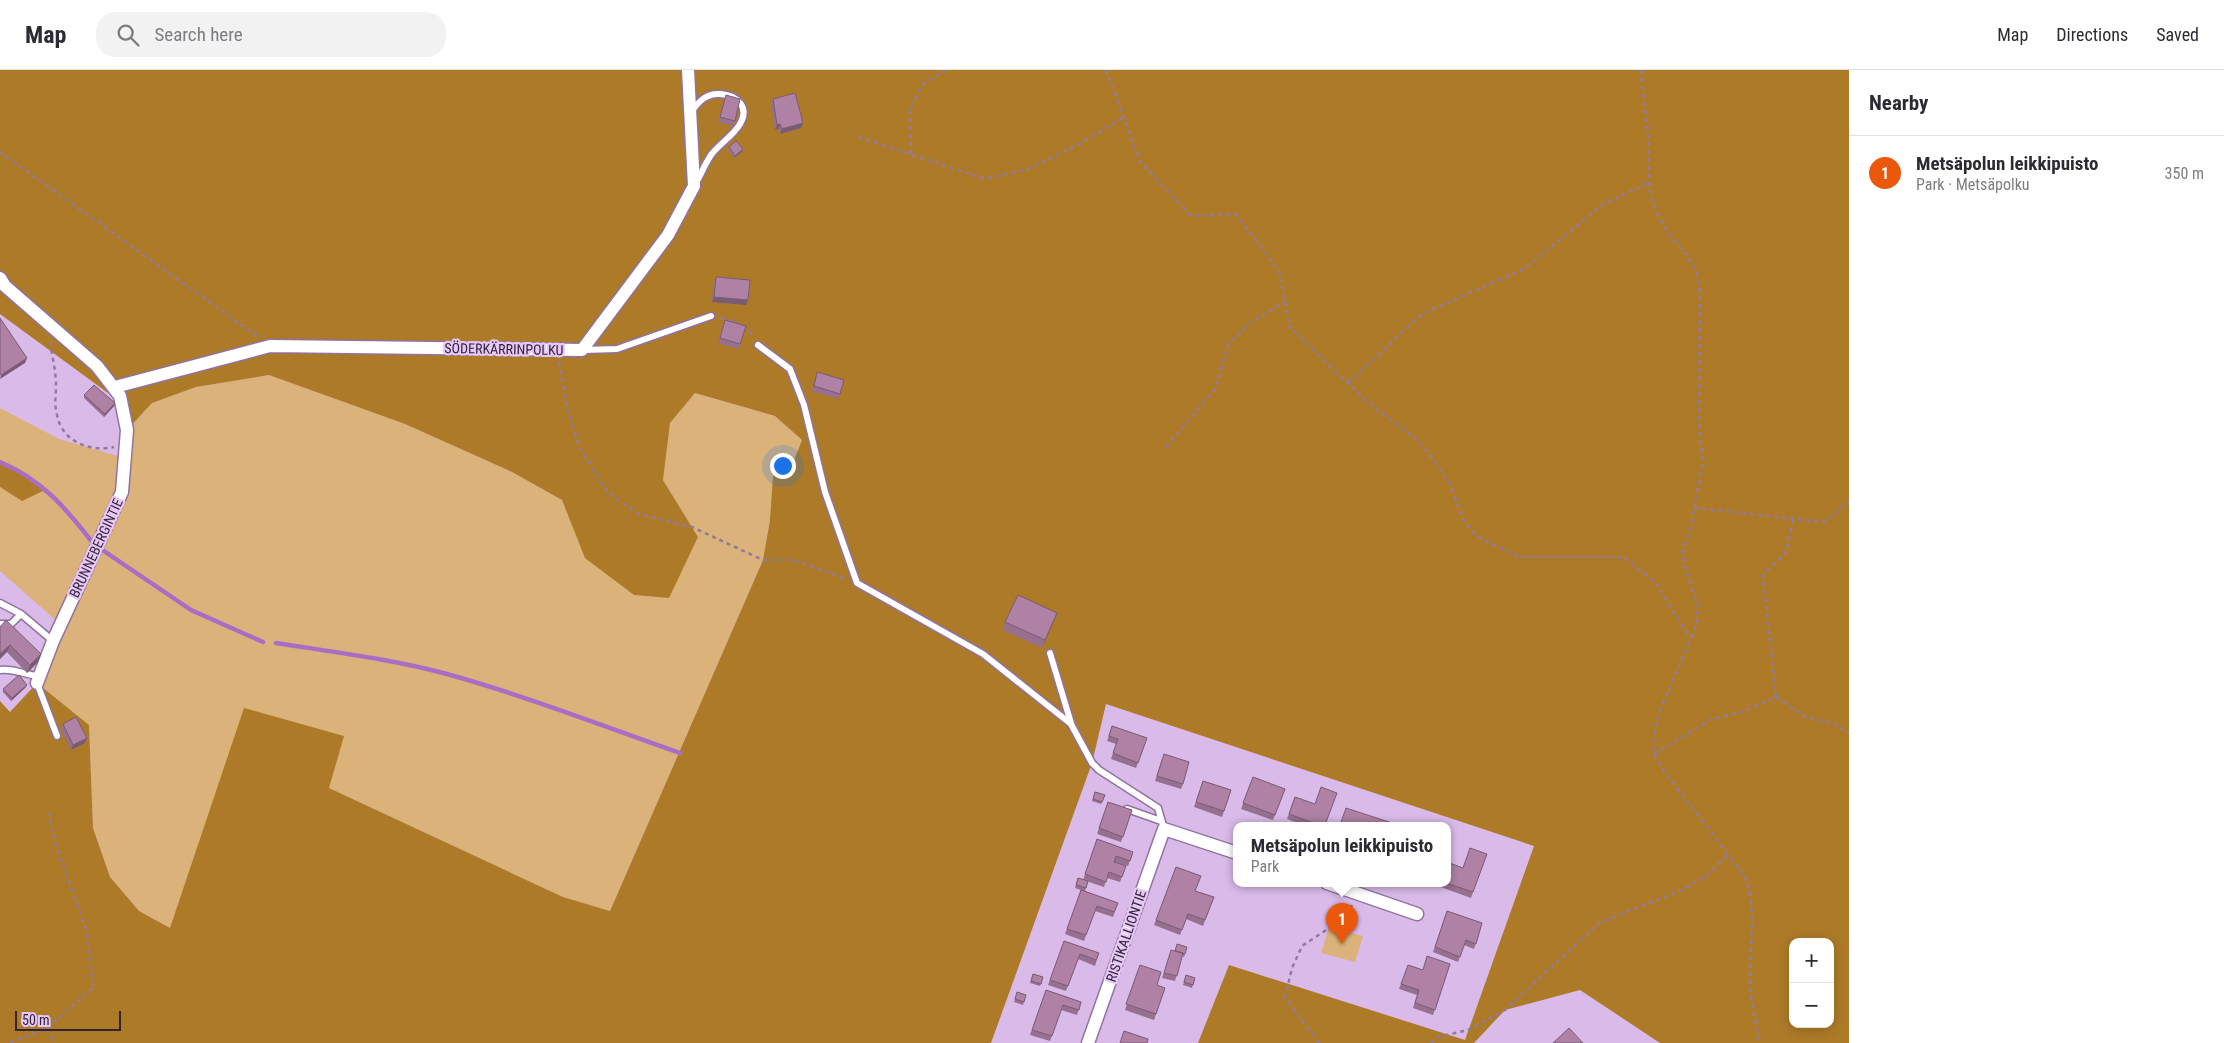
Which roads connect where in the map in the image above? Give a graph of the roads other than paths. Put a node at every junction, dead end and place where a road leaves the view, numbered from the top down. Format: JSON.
{"nodes":[{"id":1,"x":688,"y":70,"type":"edge"},
{"id":2,"x":690,"y":114,"type":"junction"},
{"id":3,"x":694,"y":186,"type":"junction"},
{"id":4,"x":0,"y":278,"type":"edge"},
{"id":5,"x":711,"y":316,"type":"road end"},
{"id":6,"x":758,"y":345,"type":"road end"},
{"id":7,"x":582,"y":350,"type":"junction"},
{"id":8,"x":114,"y":387,"type":"junction"},
{"id":9,"x":0,"y":603,"type":"edge"},
{"id":10,"x":21,"y":614,"type":"junction"},
{"id":11,"x":0,"y":624,"type":"edge"},
{"id":12,"x":53,"y":641,"type":"junction"},
{"id":13,"x":1050,"y":653,"type":"dead end"},
{"id":14,"x":0,"y":670,"type":"edge"},
{"id":15,"x":38,"y":680,"type":"junction"},
{"id":16,"x":1071,"y":724,"type":"junction"},
{"id":17,"x":57,"y":736,"type":"dead end"},
{"id":18,"x":1126,"y":809,"type":"edge"},
{"id":19,"x":1162,"y":825,"type":"junction"},
{"id":20,"x":1233,"y":852,"type":"edge"},
{"id":21,"x":1339,"y":887,"type":"edge"},
{"id":22,"x":1418,"y":914,"type":"dead end"},
{"id":23,"x":1088,"y":1043,"type":"edge"}],
"edges":[{"from":1,"to":2,"type":"street"},
{"from":2,"to":3,"type":"street"},
{"from":2,"to":3,"type":"lane"},
{"from":3,"to":7,"type":"street","name":"SÖDERKÄRRINPOLKU"},
{"from":4,"to":8,"type":"street","name":"BRUNNEBERGINTIE"},
{"from":5,"to":7,"type":"lane"},
{"from":6,"to":16,"type":"lane"},
{"from":7,"to":8,"type":"street","name":"SÖDERKÄRRINPOLKU"},
{"from":8,"to":12,"type":"street","name":"BRUNNEBERGINTIE"},
{"from":9,"to":10,"type":"lane"},
{"from":10,"to":11,"type":"lane"},
{"from":10,"to":12,"type":"lane"},
{"from":12,"to":15,"type":"street","name":"BRUNNEBERGINTIE"},
{"from":13,"to":16,"type":"lane"},
{"from":14,"to":15,"type":"lane"},
{"from":15,"to":17,"type":"lane"},
{"from":16,"to":19,"type":"lane"},
{"from":18,"to":19,"type":"lane"},
{"from":19,"to":20,"type":"street"},
{"from":19,"to":23,"type":"street","name":"RISTIKALLIONTIE"},
{"from":21,"to":22,"type":"street"}]}
